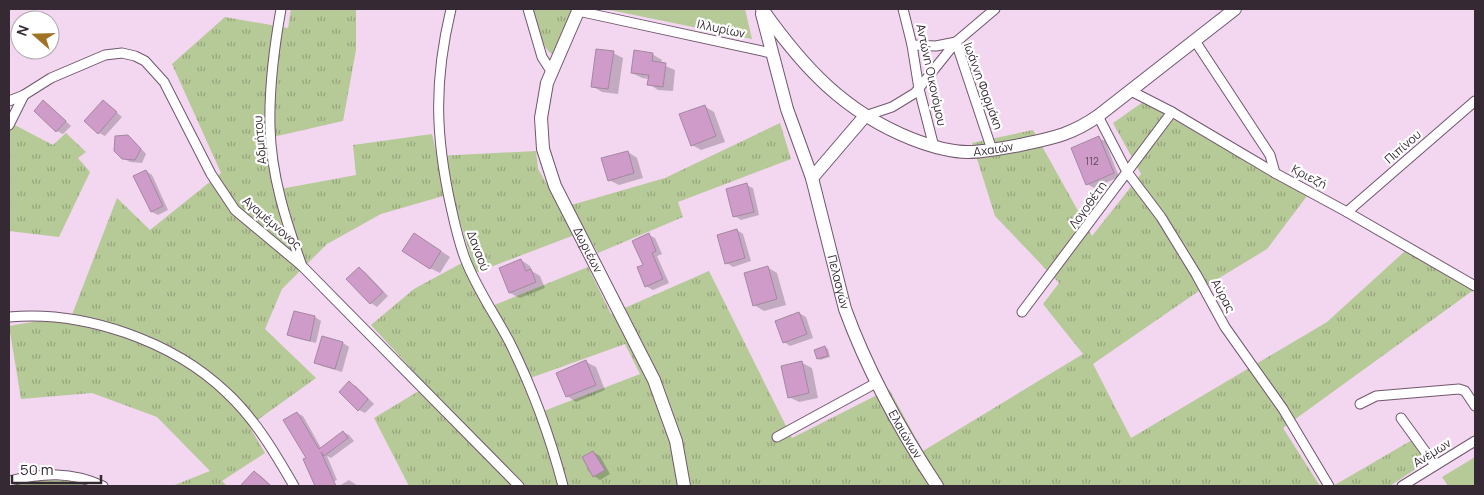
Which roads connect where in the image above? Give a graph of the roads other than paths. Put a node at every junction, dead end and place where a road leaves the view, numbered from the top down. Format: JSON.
{"nodes":[{"id":1,"x":281,"y":9,"type":"edge"},
{"id":2,"x":451,"y":9,"type":"edge"},
{"id":3,"x":528,"y":9,"type":"edge"},
{"id":4,"x":761,"y":9,"type":"edge"},
{"id":5,"x":903,"y":9,"type":"edge"},
{"id":6,"x":995,"y":9,"type":"edge"},
{"id":7,"x":579,"y":10,"type":"edge"},
{"id":8,"x":1228,"y":11,"type":"edge"},
{"id":9,"x":1194,"y":41,"type":"junction"},
{"id":10,"x":956,"y":42,"type":"junction"},
{"id":11,"x":912,"y":45,"type":"junction"},
{"id":12,"x":771,"y":53,"type":"junction"},
{"id":13,"x":551,"y":71,"type":"junction"},
{"id":14,"x":919,"y":89,"type":"junction"},
{"id":15,"x":1131,"y":91,"type":"junction"},
{"id":16,"x":24,"y":95,"type":"junction"},
{"id":17,"x":9,"y":101,"type":"edge"},
{"id":18,"x":1475,"y":101,"type":"edge"},
{"id":19,"x":1172,"y":112,"type":"junction"},
{"id":20,"x":865,"y":116,"type":"junction"},
{"id":21,"x":1098,"y":116,"type":"junction"},
{"id":22,"x":9,"y":125,"type":"edge"},
{"id":23,"x":934,"y":147,"type":"junction"},
{"id":24,"x":992,"y":150,"type":"junction"},
{"id":25,"x":1127,"y":172,"type":"junction"},
{"id":26,"x":1274,"y":174,"type":"junction"},
{"id":27,"x":812,"y":178,"type":"junction"},
{"id":28,"x":1347,"y":212,"type":"junction"},
{"id":29,"x":302,"y":266,"type":"junction"},
{"id":30,"x":1475,"y":286,"type":"edge"},
{"id":31,"x":1022,"y":312,"type":"dead end"},
{"id":32,"x":9,"y":317,"type":"edge"},
{"id":33,"x":876,"y":383,"type":"junction"},
{"id":34,"x":1360,"y":404,"type":"dead end"},
{"id":35,"x":1475,"y":406,"type":"edge"},
{"id":36,"x":1401,"y":418,"type":"dead end"},
{"id":37,"x":777,"y":437,"type":"dead end"},
{"id":38,"x":1475,"y":441,"type":"edge"},
{"id":39,"x":1435,"y":465,"type":"junction"},
{"id":40,"x":9,"y":480,"type":"edge"},
{"id":41,"x":103,"y":486,"type":"edge"},
{"id":42,"x":294,"y":486,"type":"edge"},
{"id":43,"x":519,"y":486,"type":"edge"},
{"id":44,"x":563,"y":486,"type":"edge"},
{"id":45,"x":684,"y":486,"type":"edge"},
{"id":46,"x":937,"y":486,"type":"edge"},
{"id":47,"x":1329,"y":486,"type":"edge"},
{"id":48,"x":1402,"y":486,"type":"edge"}],
"edges":[{"from":1,"to":29,"type":"street","name":"Αδμήτου"},
{"from":2,"to":44,"type":"street","name":"Δαναού"},
{"from":3,"to":13,"type":"street"},
{"from":4,"to":12,"type":"main road","name":"Πελασγών"},
{"from":4,"to":20,"type":"main road","name":"Αχαιών"},
{"from":5,"to":11,"type":"street","name":"Αντώνη Οικονόμου"},
{"from":6,"to":10,"type":"street"},
{"from":7,"to":12,"type":"street","name":"Ιλλυρίων"},
{"from":7,"to":13,"type":"main road","name":"Δωριέων"},
{"from":8,"to":9,"type":"main road","name":"Αχαιών"},
{"from":9,"to":15,"type":"main road","name":"Αχαιών"},
{"from":9,"to":26,"type":"street"},
{"from":10,"to":11,"type":"street","name":"Ιωάννη Φαρμάκη"},
{"from":10,"to":14,"type":"street"},
{"from":10,"to":24,"type":"street","name":"Ιωάννη Φαρμάκη"},
{"from":11,"to":14,"type":"street","name":"Αντώνη Οικονόμου"},
{"from":12,"to":27,"type":"main road","name":"Πελασγών"},
{"from":13,"to":45,"type":"main road","name":"Δωριέων"},
{"from":14,"to":20,"type":"street"},
{"from":14,"to":23,"type":"street","name":"Αντώνη Οικονόμου"},
{"from":15,"to":19,"type":"street","name":"Κριεζή"},
{"from":15,"to":21,"type":"main road","name":"Αχαιών"},
{"from":16,"to":17,"type":"street","name":"Αγαμέμνονος"},
{"from":16,"to":22,"type":"street"},
{"from":16,"to":29,"type":"street","name":"Αγαμέμνονος"},
{"from":18,"to":28,"type":"street","name":"Πιπίνου"},
{"from":19,"to":25,"type":"street","name":"Λογοθέτη"},
{"from":19,"to":26,"type":"street","name":"Κριεζή"},
{"from":20,"to":23,"type":"main road","name":"Αχαιών"},
{"from":20,"to":27,"type":"main road"},
{"from":21,"to":24,"type":"main road","name":"Αχαιών"},
{"from":21,"to":25,"type":"street","name":"Αύρας"},
{"from":23,"to":24,"type":"main road","name":"Αχαιών"},
{"from":25,"to":31,"type":"street","name":"Λογοθέτη"},
{"from":25,"to":47,"type":"street","name":"Αύρας"},
{"from":26,"to":28,"type":"street","name":"Κριεζή"},
{"from":27,"to":33,"type":"main road","name":"Πελασγών"},
{"from":28,"to":30,"type":"street","name":"Κριεζή"},
{"from":29,"to":43,"type":"street","name":"Αγαμέμνονος"},
{"from":32,"to":42,"type":"street"},
{"from":33,"to":37,"type":"street"},
{"from":33,"to":46,"type":"main road","name":"Ελαιώνων"},
{"from":34,"to":35,"type":"street"},
{"from":36,"to":39,"type":"street"},
{"from":38,"to":39,"type":"street","name":"Ανέμων"},
{"from":39,"to":48,"type":"street","name":"Ανέμων"},
{"from":40,"to":41,"type":"street"}]}
